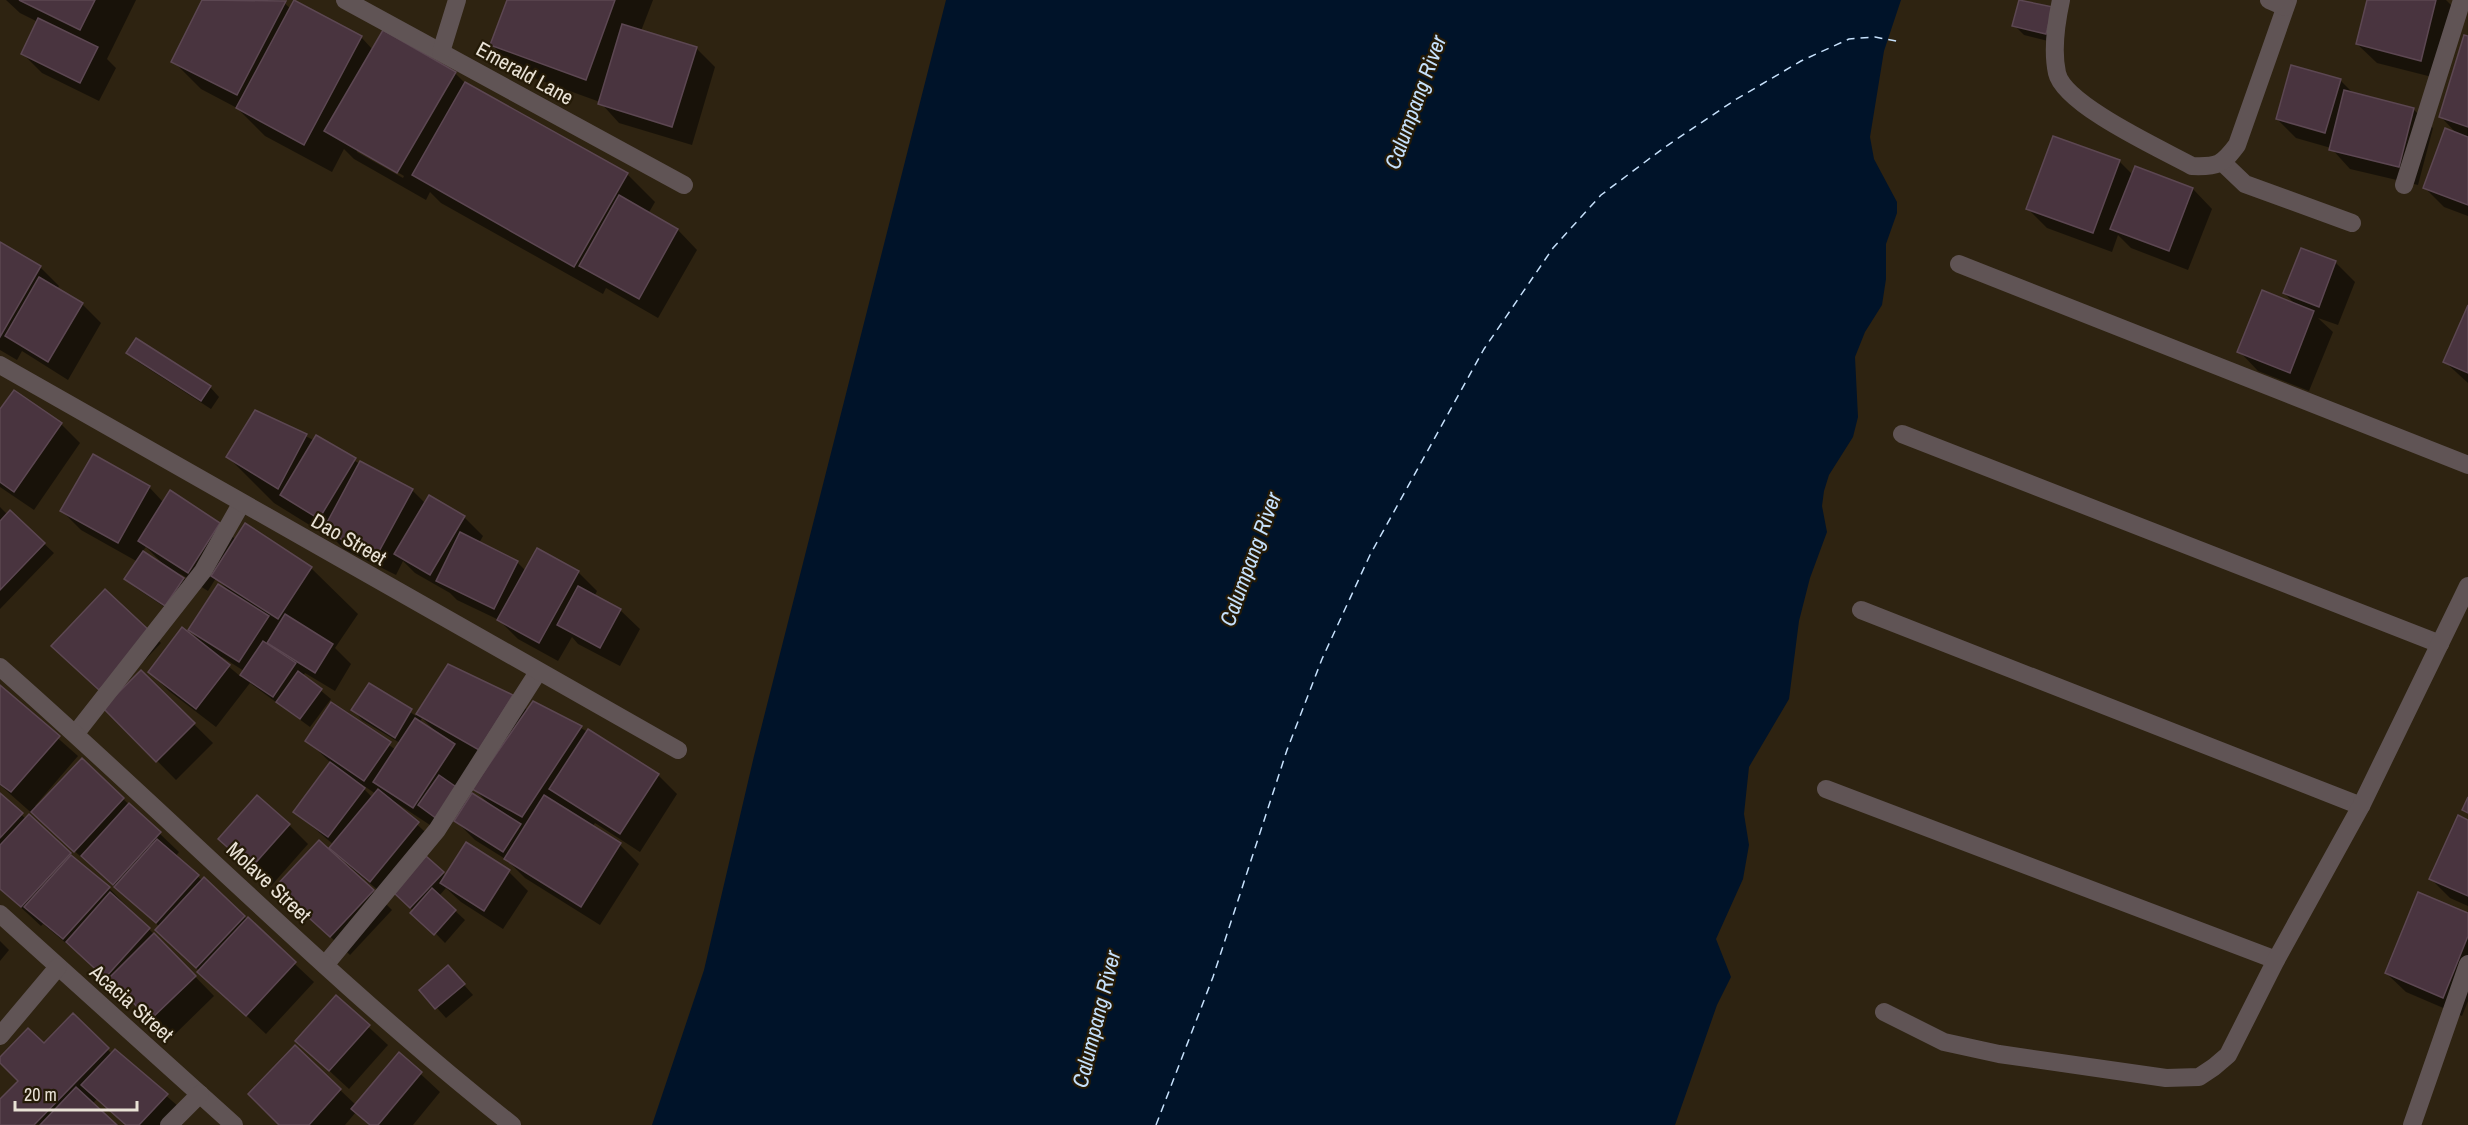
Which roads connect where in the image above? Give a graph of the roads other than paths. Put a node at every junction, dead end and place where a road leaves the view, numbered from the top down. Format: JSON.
{"nodes":[{"id":1,"x":345,"y":0,"type":"edge"},
{"id":2,"x":457,"y":0,"type":"edge"},
{"id":3,"x":2061,"y":0,"type":"edge"},
{"id":4,"x":2465,"y":1,"type":"edge"},
{"id":5,"x":2280,"y":2,"type":"edge"},
{"id":6,"x":441,"y":52,"type":"junction"},
{"id":7,"x":2223,"y":163,"type":"junction"},
{"id":8,"x":684,"y":185,"type":"dead end"},
{"id":9,"x":2404,"y":186,"type":"dead end"},
{"id":10,"x":2352,"y":223,"type":"dead end"},
{"id":11,"x":1959,"y":264,"type":"dead end"},
{"id":12,"x":0,"y":365,"type":"edge"},
{"id":13,"x":1902,"y":434,"type":"dead end"},
{"id":14,"x":2468,"y":465,"type":"edge"},
{"id":15,"x":241,"y":504,"type":"junction"},
{"id":16,"x":2468,"y":586,"type":"edge"},
{"id":17,"x":1861,"y":610,"type":"dead end"},
{"id":18,"x":2440,"y":644,"type":"junction"},
{"id":19,"x":0,"y":667,"type":"edge"},
{"id":20,"x":538,"y":672,"type":"junction"},
{"id":21,"x":76,"y":733,"type":"junction"},
{"id":22,"x":678,"y":750,"type":"dead end"},
{"id":23,"x":1826,"y":789,"type":"dead end"},
{"id":24,"x":2361,"y":806,"type":"junction"},
{"id":25,"x":0,"y":914,"type":"edge"},
{"id":26,"x":2276,"y":960,"type":"junction"},
{"id":27,"x":2468,"y":964,"type":"edge"},
{"id":28,"x":325,"y":965,"type":"junction"},
{"id":29,"x":58,"y":967,"type":"junction"},
{"id":30,"x":1884,"y":1012,"type":"dead end"},
{"id":31,"x":0,"y":1036,"type":"edge"},
{"id":32,"x":200,"y":1094,"type":"junction"},
{"id":33,"x":170,"y":1125,"type":"edge"},
{"id":34,"x":234,"y":1125,"type":"edge"},
{"id":35,"x":512,"y":1125,"type":"edge"},
{"id":36,"x":2412,"y":1125,"type":"edge"}],
"edges":[{"from":1,"to":6,"type":"street","name":"Emerald Lane"},
{"from":2,"to":6,"type":"street"},
{"from":3,"to":7,"type":"street"},
{"from":4,"to":9,"type":"street"},
{"from":5,"to":7,"type":"street"},
{"from":6,"to":8,"type":"street","name":"Emerald Lane"},
{"from":7,"to":10,"type":"street"},
{"from":11,"to":14,"type":"street"},
{"from":12,"to":15,"type":"street","name":"Dao Street"},
{"from":13,"to":18,"type":"street"},
{"from":15,"to":20,"type":"street","name":"Dao Street"},
{"from":15,"to":21,"type":"street"},
{"from":16,"to":18,"type":"street"},
{"from":17,"to":24,"type":"street"},
{"from":18,"to":24,"type":"street"},
{"from":19,"to":21,"type":"street","name":"Molave Street"},
{"from":20,"to":22,"type":"street","name":"Dao Street"},
{"from":20,"to":28,"type":"street"},
{"from":21,"to":28,"type":"street","name":"Molave Street"},
{"from":23,"to":26,"type":"street"},
{"from":24,"to":26,"type":"street"},
{"from":25,"to":29,"type":"street","name":"Acacia Street"},
{"from":26,"to":30,"type":"street"},
{"from":27,"to":36,"type":"street"},
{"from":28,"to":35,"type":"street","name":"Molave Street"},
{"from":29,"to":31,"type":"street"},
{"from":29,"to":32,"type":"street","name":"Acacia Street"},
{"from":32,"to":33,"type":"street"},
{"from":32,"to":34,"type":"street","name":"Acacia Street"}]}
